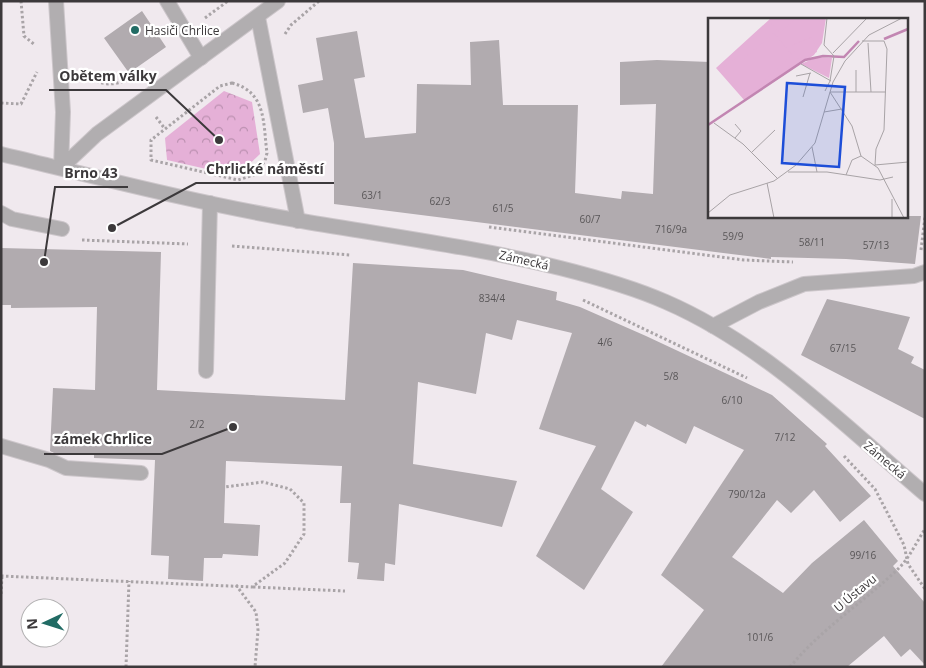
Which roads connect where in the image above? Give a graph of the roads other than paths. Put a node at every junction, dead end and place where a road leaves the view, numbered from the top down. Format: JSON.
{"nodes":[{"id":1,"x":56,"y":1,"type":"edge"},
{"id":2,"x":167,"y":1,"type":"edge"},
{"id":3,"x":278,"y":1,"type":"edge"},
{"id":4,"x":258,"y":17,"type":"junction"},
{"id":5,"x":201,"y":58,"type":"junction"},
{"id":6,"x":1,"y":154,"type":"edge"},
{"id":7,"x":61,"y":168,"type":"junction"},
{"id":8,"x":210,"y":203,"type":"junction"},
{"id":9,"x":1,"y":213,"type":"edge"},
{"id":10,"x":298,"y":220,"type":"junction"},
{"id":11,"x":62,"y":229,"type":"dead end"},
{"id":12,"x":925,"y":272,"type":"edge"},
{"id":13,"x":713,"y":326,"type":"junction"},
{"id":14,"x":206,"y":371,"type":"dead end"},
{"id":15,"x":1,"y":446,"type":"edge"},
{"id":16,"x":141,"y":473,"type":"dead end"},
{"id":17,"x":925,"y":494,"type":"edge"}],
"edges":[{"from":1,"to":7,"type":"street"},
{"from":2,"to":5,"type":"street"},
{"from":3,"to":4,"type":"street"},
{"from":4,"to":5,"type":"street"},
{"from":4,"to":10,"type":"street"},
{"from":5,"to":7,"type":"street"},
{"from":6,"to":7,"type":"street","name":"Zámecká"},
{"from":7,"to":8,"type":"street","name":"Zámecká"},
{"from":8,"to":10,"type":"street","name":"Zámecká"},
{"from":8,"to":14,"type":"street"},
{"from":9,"to":11,"type":"street"},
{"from":10,"to":13,"type":"street","name":"Zámecká"},
{"from":12,"to":13,"type":"street"},
{"from":13,"to":17,"type":"street","name":"Zámecká"},
{"from":15,"to":16,"type":"street"}]}
